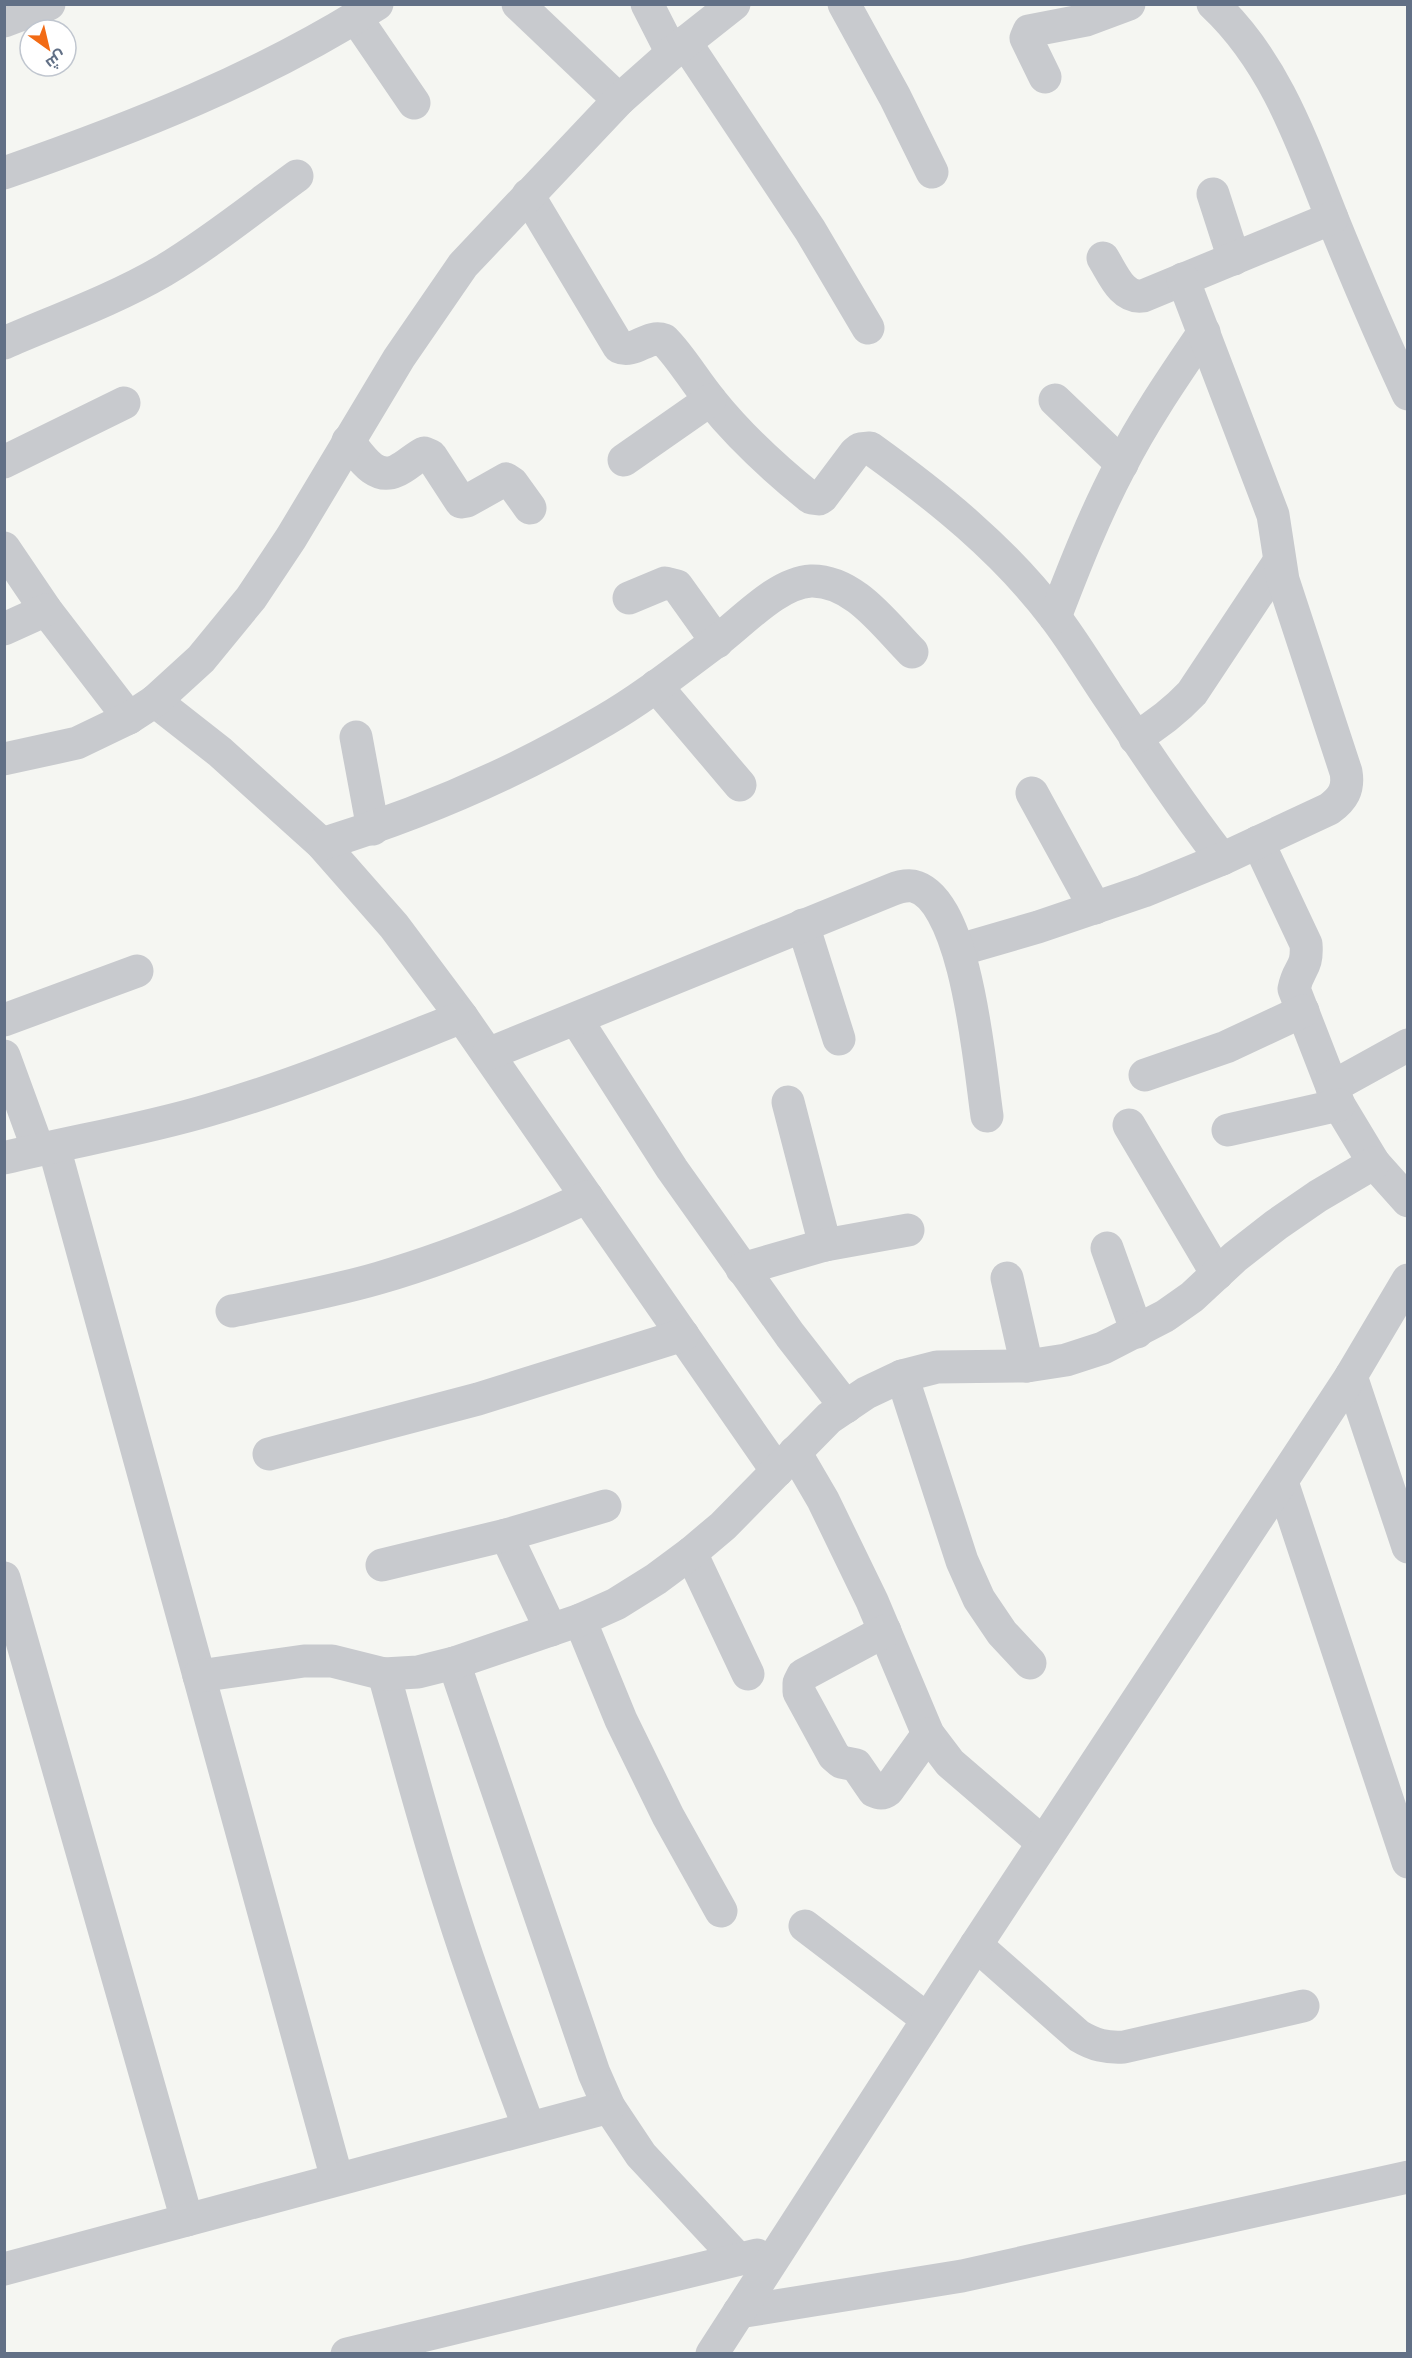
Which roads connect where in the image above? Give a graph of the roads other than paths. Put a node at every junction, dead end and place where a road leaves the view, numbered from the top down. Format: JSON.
{"nodes":[{"id":1,"x":49,"y":4,"type":"edge"},
{"id":2,"x":518,"y":4,"type":"edge"},
{"id":3,"x":647,"y":4,"type":"edge"},
{"id":4,"x":734,"y":4,"type":"edge"},
{"id":5,"x":844,"y":4,"type":"edge"},
{"id":6,"x":1129,"y":4,"type":"edge"},
{"id":7,"x":1213,"y":4,"type":"edge"},
{"id":8,"x":366,"y":11,"type":"edge"},
{"id":9,"x":4,"y":21,"type":"edge"},
{"id":10,"x":679,"y":47,"type":"junction"},
{"id":11,"x":1045,"y":77,"type":"dead end"},
{"id":12,"x":619,"y":100,"type":"junction"},
{"id":13,"x":414,"y":103,"type":"dead end"},
{"id":14,"x":932,"y":172,"type":"dead end"},
{"id":15,"x":4,"y":173,"type":"edge"},
{"id":16,"x":297,"y":176,"type":"dead end"},
{"id":17,"x":1213,"y":194,"type":"dead end"},
{"id":18,"x":528,"y":195,"type":"junction"},
{"id":19,"x":1332,"y":218,"type":"junction"},
{"id":20,"x":1103,"y":258,"type":"dead end"},
{"id":21,"x":1234,"y":259,"type":"junction"},
{"id":22,"x":1183,"y":279,"type":"junction"},
{"id":23,"x":868,"y":328,"type":"dead end"},
{"id":24,"x":1204,"y":332,"type":"junction"},
{"id":25,"x":1396,"y":339,"type":"edge"},
{"id":26,"x":4,"y":343,"type":"edge"},
{"id":27,"x":1407,"y":394,"type":"edge"},
{"id":28,"x":710,"y":400,"type":"junction"},
{"id":29,"x":1055,"y":400,"type":"dead end"},
{"id":30,"x":124,"y":403,"type":"dead end"},
{"id":31,"x":348,"y":441,"type":"junction"},
{"id":32,"x":624,"y":460,"type":"dead end"},
{"id":33,"x":4,"y":462,"type":"edge"},
{"id":34,"x":1122,"y":464,"type":"junction"},
{"id":35,"x":530,"y":508,"type":"dead end"},
{"id":36,"x":4,"y":548,"type":"edge"},
{"id":37,"x":1279,"y":562,"type":"junction"},
{"id":38,"x":629,"y":598,"type":"dead end"},
{"id":39,"x":46,"y":610,"type":"junction"},
{"id":40,"x":1055,"y":617,"type":"junction"},
{"id":41,"x":4,"y":629,"type":"edge"},
{"id":42,"x":717,"y":642,"type":"junction"},
{"id":43,"x":912,"y":652,"type":"dead end"},
{"id":44,"x":656,"y":686,"type":"junction"},
{"id":45,"x":142,"y":710,"type":"junction"},
{"id":46,"x":356,"y":737,"type":"dead end"},
{"id":47,"x":1135,"y":738,"type":"junction"},
{"id":48,"x":4,"y":759,"type":"edge"},
{"id":49,"x":740,"y":785,"type":"dead end"},
{"id":50,"x":1032,"y":793,"type":"dead end"},
{"id":51,"x":373,"y":829,"type":"junction"},
{"id":52,"x":1258,"y":842,"type":"junction"},
{"id":53,"x":322,"y":844,"type":"junction"},
{"id":54,"x":1222,"y":859,"type":"junction"},
{"id":55,"x":1095,"y":908,"type":"junction"},
{"id":56,"x":803,"y":926,"type":"junction"},
{"id":57,"x":959,"y":950,"type":"junction"},
{"id":58,"x":137,"y":971,"type":"dead end"},
{"id":59,"x":1303,"y":1011,"type":"junction"},
{"id":60,"x":462,"y":1017,"type":"junction"},
{"id":61,"x":576,"y":1018,"type":"junction"},
{"id":62,"x":4,"y":1020,"type":"edge"},
{"id":63,"x":839,"y":1039,"type":"dead end"},
{"id":64,"x":1407,"y":1045,"type":"edge"},
{"id":65,"x":488,"y":1054,"type":"junction"},
{"id":66,"x":4,"y":1056,"type":"edge"},
{"id":67,"x":1145,"y":1075,"type":"dead end"},
{"id":68,"x":1336,"y":1096,"type":"junction"},
{"id":69,"x":788,"y":1102,"type":"dead end"},
{"id":70,"x":987,"y":1116,"type":"dead end"},
{"id":71,"x":1129,"y":1125,"type":"dead end"},
{"id":72,"x":1228,"y":1130,"type":"dead end"},
{"id":73,"x":46,"y":1148,"type":"junction"},
{"id":74,"x":4,"y":1158,"type":"edge"},
{"id":75,"x":1374,"y":1163,"type":"junction"},
{"id":76,"x":587,"y":1197,"type":"junction"},
{"id":77,"x":1407,"y":1201,"type":"edge"},
{"id":78,"x":908,"y":1230,"type":"dead end"},
{"id":79,"x":825,"y":1245,"type":"junction"},
{"id":80,"x":1107,"y":1248,"type":"dead end"},
{"id":81,"x":742,"y":1269,"type":"junction"},
{"id":82,"x":1217,"y":1274,"type":"junction"},
{"id":83,"x":1007,"y":1278,"type":"dead end"},
{"id":84,"x":1407,"y":1280,"type":"edge"},
{"id":85,"x":232,"y":1311,"type":"dead end"},
{"id":86,"x":1137,"y":1332,"type":"junction"},
{"id":87,"x":682,"y":1335,"type":"junction"},
{"id":88,"x":1027,"y":1366,"type":"junction"},
{"id":89,"x":902,"y":1376,"type":"junction"},
{"id":90,"x":1351,"y":1376,"type":"junction"},
{"id":91,"x":846,"y":1407,"type":"junction"},
{"id":92,"x":269,"y":1454,"type":"dead end"},
{"id":93,"x":786,"y":1462,"type":"junction"},
{"id":94,"x":1282,"y":1482,"type":"junction"},
{"id":95,"x":604,"y":1506,"type":"dead end"},
{"id":96,"x":506,"y":1535,"type":"junction"},
{"id":97,"x":1407,"y":1547,"type":"edge"},
{"id":98,"x":691,"y":1553,"type":"junction"},
{"id":99,"x":382,"y":1565,"type":"dead end"},
{"id":100,"x":4,"y":1578,"type":"edge"},
{"id":101,"x":566,"y":1625,"type":"junction"},
{"id":102,"x":885,"y":1631,"type":"junction"},
{"id":103,"x":454,"y":1663,"type":"junction"},
{"id":104,"x":1030,"y":1663,"type":"dead end"},
{"id":105,"x":384,"y":1674,"type":"junction"},
{"id":106,"x":748,"y":1674,"type":"dead end"},
{"id":107,"x":199,"y":1676,"type":"junction"},
{"id":108,"x":928,"y":1734,"type":"junction"},
{"id":109,"x":1043,"y":1843,"type":"junction"},
{"id":110,"x":1407,"y":1863,"type":"edge"},
{"id":111,"x":721,"y":1911,"type":"dead end"},
{"id":112,"x":805,"y":1926,"type":"dead end"},
{"id":113,"x":976,"y":1945,"type":"junction"},
{"id":114,"x":1303,"y":2006,"type":"dead end"},
{"id":115,"x":927,"y":2019,"type":"junction"},
{"id":116,"x":609,"y":2107,"type":"junction"},
{"id":117,"x":529,"y":2128,"type":"junction"},
{"id":118,"x":1407,"y":2176,"type":"edge"},
{"id":119,"x":337,"y":2179,"type":"junction"},
{"id":120,"x":187,"y":2220,"type":"junction"},
{"id":121,"x":779,"y":2249,"type":"junction"},
{"id":122,"x":738,"y":2259,"type":"junction"},
{"id":123,"x":4,"y":2269,"type":"edge"},
{"id":124,"x":739,"y":2312,"type":"junction"},
{"id":125,"x":347,"y":2354,"type":"edge"},
{"id":126,"x":712,"y":2354,"type":"edge"}],
"edges":[{"from":1,"to":9,"type":"street"},
{"from":2,"to":12,"type":"street"},
{"from":3,"to":10,"type":"street"},
{"from":4,"to":10,"type":"street"},
{"from":5,"to":14,"type":"street"},
{"from":6,"to":11,"type":"street"},
{"from":7,"to":19,"type":"street"},
{"from":8,"to":13,"type":"street"},
{"from":8,"to":15,"type":"street"},
{"from":10,"to":12,"type":"street"},
{"from":10,"to":23,"type":"street"},
{"from":12,"to":18,"type":"street"},
{"from":16,"to":26,"type":"street"},
{"from":17,"to":21,"type":"street"},
{"from":18,"to":28,"type":"street"},
{"from":18,"to":31,"type":"street"},
{"from":19,"to":21,"type":"street"},
{"from":19,"to":25,"type":"street"},
{"from":20,"to":22,"type":"street"},
{"from":21,"to":22,"type":"street"},
{"from":22,"to":24,"type":"street"},
{"from":24,"to":34,"type":"street"},
{"from":24,"to":37,"type":"street"},
{"from":25,"to":27,"type":"street"},
{"from":28,"to":32,"type":"street"},
{"from":28,"to":40,"type":"street"},
{"from":29,"to":34,"type":"street"},
{"from":30,"to":33,"type":"street"},
{"from":31,"to":35,"type":"street"},
{"from":31,"to":45,"type":"street"},
{"from":34,"to":40,"type":"street"},
{"from":36,"to":39,"type":"street"},
{"from":37,"to":47,"type":"street"},
{"from":37,"to":52,"type":"street"},
{"from":38,"to":42,"type":"street"},
{"from":39,"to":41,"type":"street"},
{"from":39,"to":45,"type":"street"},
{"from":40,"to":47,"type":"street"},
{"from":42,"to":43,"type":"street"},
{"from":42,"to":44,"type":"street"},
{"from":44,"to":49,"type":"street"},
{"from":44,"to":51,"type":"street"},
{"from":45,"to":48,"type":"street"},
{"from":45,"to":53,"type":"street"},
{"from":46,"to":51,"type":"street"},
{"from":47,"to":54,"type":"street"},
{"from":50,"to":55,"type":"street"},
{"from":51,"to":53,"type":"street"},
{"from":52,"to":54,"type":"street"},
{"from":52,"to":59,"type":"street"},
{"from":53,"to":60,"type":"street"},
{"from":54,"to":55,"type":"street"},
{"from":55,"to":57,"type":"street"},
{"from":56,"to":57,"type":"street"},
{"from":56,"to":61,"type":"street"},
{"from":56,"to":63,"type":"street"},
{"from":57,"to":70,"type":"street"},
{"from":58,"to":62,"type":"street"},
{"from":59,"to":67,"type":"street"},
{"from":59,"to":68,"type":"street"},
{"from":60,"to":65,"type":"street"},
{"from":60,"to":73,"type":"street"},
{"from":61,"to":65,"type":"street"},
{"from":61,"to":81,"type":"street"},
{"from":64,"to":68,"type":"street"},
{"from":65,"to":76,"type":"street"},
{"from":66,"to":73,"type":"street"},
{"from":68,"to":72,"type":"street"},
{"from":68,"to":75,"type":"street"},
{"from":69,"to":79,"type":"street"},
{"from":71,"to":82,"type":"street"},
{"from":73,"to":74,"type":"street"},
{"from":73,"to":107,"type":"street"},
{"from":75,"to":77,"type":"street"},
{"from":75,"to":82,"type":"street"},
{"from":76,"to":85,"type":"street"},
{"from":76,"to":87,"type":"street"},
{"from":78,"to":79,"type":"street"},
{"from":79,"to":81,"type":"street"},
{"from":80,"to":86,"type":"street"},
{"from":81,"to":91,"type":"street"},
{"from":82,"to":86,"type":"street"},
{"from":83,"to":88,"type":"street"},
{"from":84,"to":90,"type":"street"},
{"from":86,"to":88,"type":"street"},
{"from":87,"to":92,"type":"street"},
{"from":87,"to":93,"type":"street"},
{"from":88,"to":89,"type":"street"},
{"from":89,"to":91,"type":"street"},
{"from":89,"to":104,"type":"street"},
{"from":90,"to":94,"type":"street"},
{"from":90,"to":97,"type":"street"},
{"from":91,"to":93,"type":"street"},
{"from":93,"to":98,"type":"street"},
{"from":93,"to":102,"type":"street"},
{"from":94,"to":109,"type":"street"},
{"from":94,"to":110,"type":"street"},
{"from":95,"to":96,"type":"street"},
{"from":96,"to":99,"type":"street"},
{"from":96,"to":101,"type":"street"},
{"from":98,"to":101,"type":"street"},
{"from":98,"to":106,"type":"street"},
{"from":100,"to":120,"type":"street"},
{"from":101,"to":103,"type":"street"},
{"from":101,"to":111,"type":"street"},
{"from":102,"to":108,"type":"street"},
{"from":102,"to":108,"type":"street"},
{"from":103,"to":105,"type":"street"},
{"from":103,"to":116,"type":"street"},
{"from":105,"to":107,"type":"street"},
{"from":105,"to":117,"type":"street"},
{"from":107,"to":119,"type":"street"},
{"from":108,"to":109,"type":"street"},
{"from":109,"to":113,"type":"street"},
{"from":112,"to":115,"type":"street"},
{"from":113,"to":114,"type":"street"},
{"from":113,"to":115,"type":"street"},
{"from":115,"to":121,"type":"street"},
{"from":116,"to":117,"type":"street"},
{"from":116,"to":122,"type":"street"},
{"from":117,"to":119,"type":"street"},
{"from":118,"to":124,"type":"street"},
{"from":119,"to":120,"type":"street"},
{"from":120,"to":123,"type":"street"},
{"from":121,"to":122,"type":"street"},
{"from":121,"to":124,"type":"street"},
{"from":122,"to":125,"type":"street"},
{"from":124,"to":126,"type":"street"}]}
